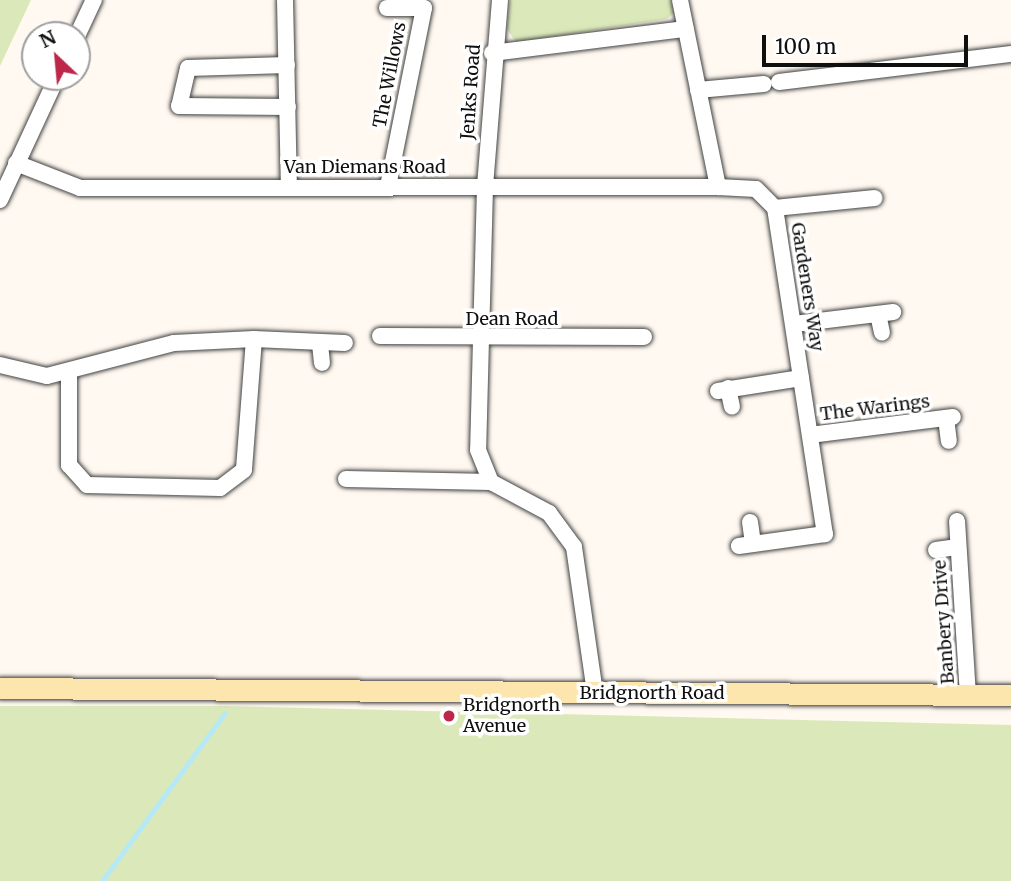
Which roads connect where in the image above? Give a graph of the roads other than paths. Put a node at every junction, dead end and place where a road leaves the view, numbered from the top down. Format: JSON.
{"nodes":[{"id":1,"x":94,"y":0,"type":"edge"},
{"id":2,"x":285,"y":0,"type":"edge"},
{"id":3,"x":500,"y":0,"type":"edge"},
{"id":4,"x":680,"y":0,"type":"edge"},
{"id":5,"x":387,"y":8,"type":"dead end"},
{"id":6,"x":84,"y":21,"type":"edge"},
{"id":7,"x":686,"y":29,"type":"junction"},
{"id":8,"x":492,"y":53,"type":"junction"},
{"id":9,"x":1011,"y":54,"type":"edge"},
{"id":10,"x":287,"y":65,"type":"junction"},
{"id":11,"x":698,"y":90,"type":"junction"},
{"id":12,"x":50,"y":91,"type":"edge"},
{"id":13,"x":288,"y":107,"type":"junction"},
{"id":14,"x":16,"y":163,"type":"junction"},
{"id":15,"x":289,"y":186,"type":"junction"},
{"id":16,"x":388,"y":186,"type":"junction"},
{"id":17,"x":485,"y":187,"type":"junction"},
{"id":18,"x":718,"y":187,"type":"junction"},
{"id":19,"x":875,"y":198,"type":"dead end"},
{"id":20,"x":0,"y":200,"type":"edge"},
{"id":21,"x":775,"y":208,"type":"junction"},
{"id":22,"x":794,"y":324,"type":"junction"},
{"id":23,"x":881,"y":334,"type":"dead end"},
{"id":24,"x":380,"y":336,"type":"dead end"},
{"id":25,"x":481,"y":338,"type":"junction"},
{"id":26,"x":644,"y":338,"type":"dead end"},
{"id":27,"x":254,"y":339,"type":"junction"},
{"id":28,"x":345,"y":343,"type":"dead end"},
{"id":29,"x":320,"y":344,"type":"junction"},
{"id":30,"x":322,"y":363,"type":"dead end"},
{"id":31,"x":0,"y":365,"type":"edge"},
{"id":32,"x":69,"y":372,"type":"junction"},
{"id":33,"x":801,"y":378,"type":"junction"},
{"id":34,"x":732,"y":407,"type":"dead end"},
{"id":35,"x":810,"y":435,"type":"junction"},
{"id":36,"x":949,"y":441,"type":"dead end"},
{"id":37,"x":346,"y":479,"type":"dead end"},
{"id":38,"x":491,"y":482,"type":"junction"},
{"id":39,"x":750,"y":522,"type":"dead end"},
{"id":40,"x":957,"y":522,"type":"dead end"},
{"id":41,"x":958,"y":547,"type":"junction"},
{"id":42,"x":936,"y":550,"type":"dead end"},
{"id":43,"x":0,"y":688,"type":"edge"},
{"id":44,"x":595,"y":692,"type":"junction"},
{"id":45,"x":968,"y":694,"type":"junction"},
{"id":46,"x":1011,"y":695,"type":"edge"}],
"edges":[{"from":1,"to":6,"type":"street"},
{"from":2,"to":10,"type":"street"},
{"from":3,"to":8,"type":"street","name":"Jenks Road"},
{"from":4,"to":7,"type":"street"},
{"from":5,"to":16,"type":"street","name":"The Willows"},
{"from":7,"to":8,"type":"street"},
{"from":7,"to":11,"type":"street"},
{"from":8,"to":17,"type":"street","name":"Jenks Road"},
{"from":9,"to":11,"type":"street"},
{"from":10,"to":13,"type":"street"},
{"from":10,"to":13,"type":"street"},
{"from":11,"to":18,"type":"street"},
{"from":12,"to":14,"type":"street"},
{"from":13,"to":15,"type":"street"},
{"from":14,"to":15,"type":"street","name":"Van Diemans Road"},
{"from":14,"to":20,"type":"street"},
{"from":15,"to":16,"type":"street","name":"Van Diemans Road"},
{"from":16,"to":17,"type":"street","name":"Van Diemans Road"},
{"from":17,"to":18,"type":"street","name":"Van Diemans Road"},
{"from":17,"to":25,"type":"street"},
{"from":18,"to":21,"type":"street","name":"Gardeners Way"},
{"from":19,"to":21,"type":"street"},
{"from":21,"to":22,"type":"street","name":"Gardeners Way"},
{"from":22,"to":23,"type":"street"},
{"from":22,"to":33,"type":"street","name":"Gardeners Way"},
{"from":24,"to":25,"type":"street","name":"Dean Road"},
{"from":25,"to":26,"type":"street","name":"Dean Road"},
{"from":25,"to":38,"type":"street"},
{"from":27,"to":29,"type":"street"},
{"from":27,"to":32,"type":"street"},
{"from":27,"to":32,"type":"street"},
{"from":28,"to":29,"type":"street"},
{"from":29,"to":30,"type":"street"},
{"from":31,"to":32,"type":"street"},
{"from":33,"to":34,"type":"street"},
{"from":33,"to":35,"type":"street","name":"Gardeners Way"},
{"from":35,"to":36,"type":"street","name":"The Warings"},
{"from":35,"to":39,"type":"street","name":"Gardeners Way"},
{"from":37,"to":38,"type":"street"},
{"from":38,"to":44,"type":"street"},
{"from":40,"to":41,"type":"street","name":"Banbery Drive"},
{"from":41,"to":42,"type":"street","name":"Banbery Drive"},
{"from":41,"to":45,"type":"street","name":"Banbery Drive"},
{"from":43,"to":44,"type":"main road","name":"Bridgnorth Road"},
{"from":44,"to":45,"type":"main road","name":"Bridgnorth Road"},
{"from":45,"to":46,"type":"main road","name":"Bridgnorth Road"}]}
